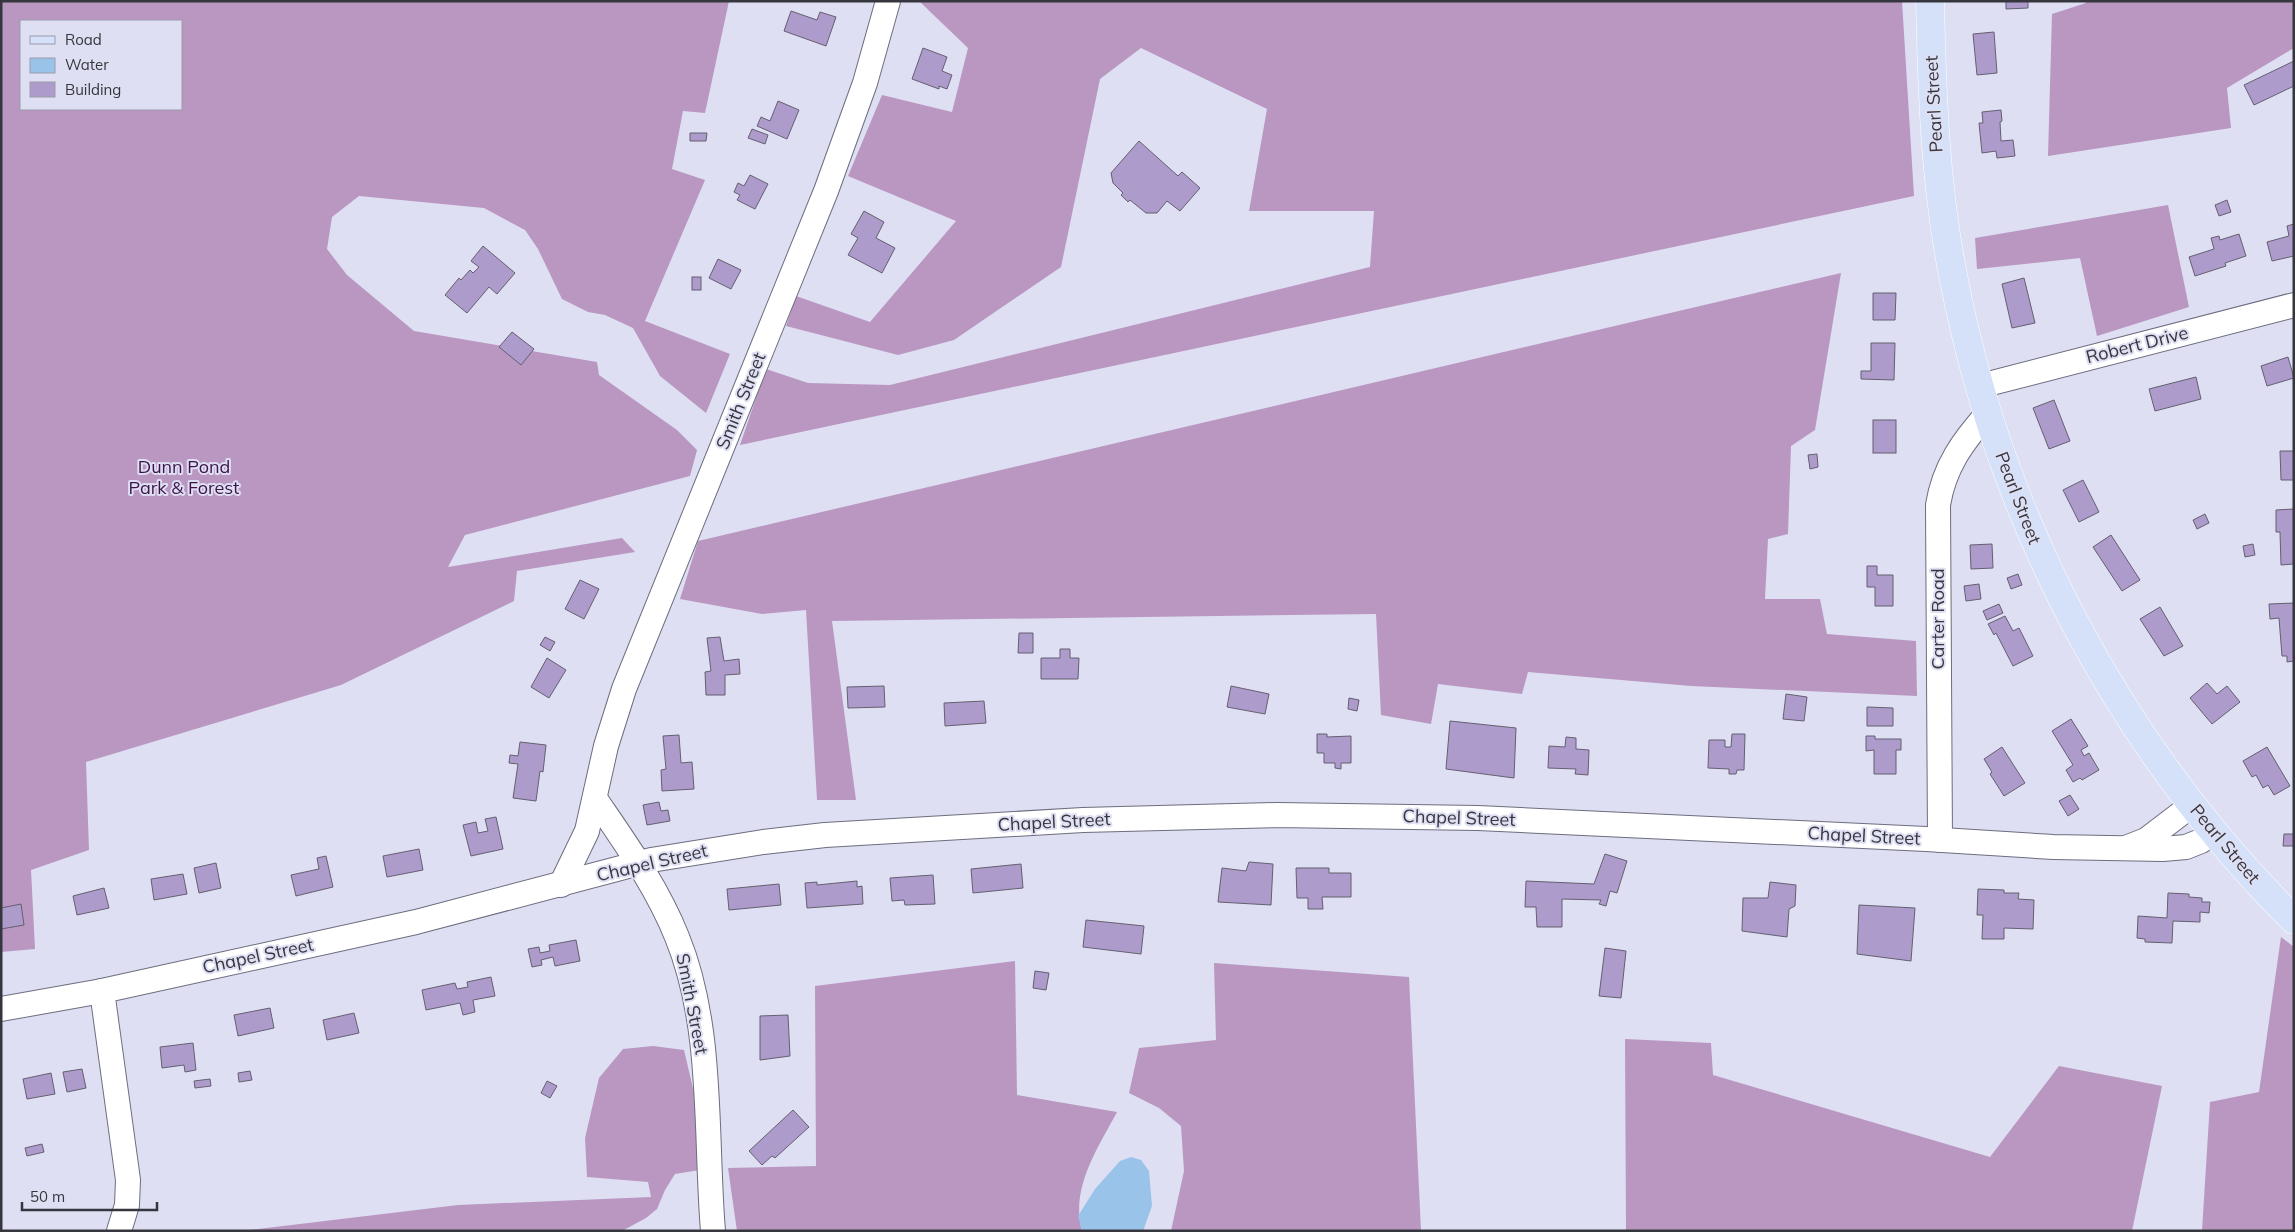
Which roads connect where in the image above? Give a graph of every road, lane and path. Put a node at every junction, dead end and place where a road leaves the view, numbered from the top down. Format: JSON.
{"nodes":[{"id":1,"x":888,"y":1,"type":"edge"},
{"id":2,"x":1930,"y":1,"type":"edge"},
{"id":3,"x":2294,"y":306,"type":"edge"},
{"id":4,"x":1980,"y":386,"type":"junction"},
{"id":5,"x":1988,"y":414,"type":"junction"},
{"id":6,"x":596,"y":800,"type":"junction"},
{"id":7,"x":2192,"y":805,"type":"junction"},
{"id":8,"x":2212,"y":832,"type":"junction"},
{"id":9,"x":1940,"y":840,"type":"junction"},
{"id":10,"x":2126,"y":847,"type":"junction"},
{"id":11,"x":640,"y":863,"type":"junction"},
{"id":12,"x":561,"y":885,"type":"junction"},
{"id":13,"x":2294,"y":920,"type":"edge"},
{"id":14,"x":102,"y":991,"type":"junction"},
{"id":15,"x":1,"y":1009,"type":"edge"},
{"id":16,"x":119,"y":1231,"type":"edge"},
{"id":17,"x":713,"y":1231,"type":"edge"}],
"edges":[{"from":1,"to":6,"type":"street","name":"Smith Street"},
{"from":2,"to":4,"type":"main road","name":"Pearl Street"},
{"from":3,"to":4,"type":"street","name":"Robert Drive"},
{"from":4,"to":5,"type":"main road","name":"Pearl Street"},
{"from":5,"to":7,"type":"main road","name":"Pearl Street"},
{"from":5,"to":9,"type":"street","name":"Carter Road"},
{"from":6,"to":11,"type":"street","name":"Smith Street"},
{"from":6,"to":12,"type":"street","name":"Smith Street"},
{"from":7,"to":8,"type":"main road","name":"Pearl Street"},
{"from":7,"to":10,"type":"street","name":"Chapel Street"},
{"from":8,"to":10,"type":"street","name":"Chapel Street"},
{"from":8,"to":13,"type":"main road","name":"Pearl Street"},
{"from":9,"to":10,"type":"street","name":"Chapel Street"},
{"from":9,"to":11,"type":"street","name":"Chapel Street"},
{"from":11,"to":12,"type":"street","name":"Chapel Street"},
{"from":11,"to":17,"type":"street","name":"Smith Street"},
{"from":12,"to":14,"type":"street","name":"Chapel Street"},
{"from":14,"to":15,"type":"street","name":"Chapel Street"},
{"from":14,"to":16,"type":"street"}]}
